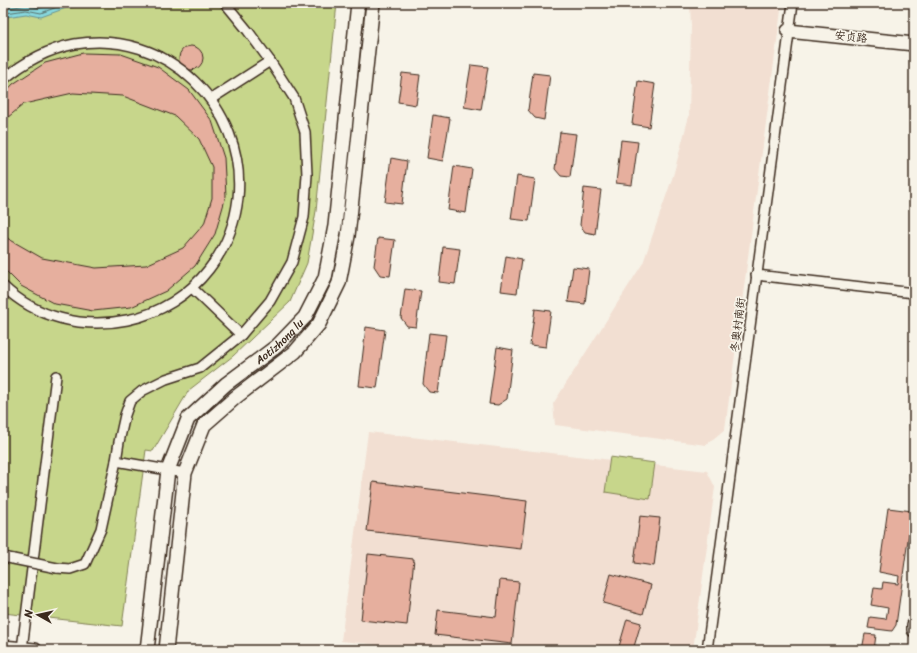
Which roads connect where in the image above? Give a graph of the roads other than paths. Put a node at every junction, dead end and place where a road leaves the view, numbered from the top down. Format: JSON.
{"nodes":[{"id":1,"x":225,"y":3,"type":"edge"},
{"id":2,"x":358,"y":3,"type":"edge"},
{"id":3,"x":373,"y":3,"type":"edge"},
{"id":4,"x":793,"y":3,"type":"edge"},
{"id":5,"x":788,"y":30,"type":"junction"},
{"id":6,"x":914,"y":44,"type":"edge"},
{"id":7,"x":270,"y":60,"type":"junction"},
{"id":8,"x":3,"y":80,"type":"edge"},
{"id":9,"x":211,"y":99,"type":"junction"},
{"id":10,"x":756,"y":275,"type":"junction"},
{"id":11,"x":3,"y":286,"type":"edge"},
{"id":12,"x":192,"y":288,"type":"junction"},
{"id":13,"x":914,"y":293,"type":"edge"},
{"id":14,"x":241,"y":335,"type":"junction"},
{"id":15,"x":56,"y":376,"type":"dead end"},
{"id":16,"x":116,"y":461,"type":"junction"},
{"id":17,"x":168,"y":470,"type":"junction"},
{"id":18,"x":185,"y":473,"type":"junction"},
{"id":19,"x":3,"y":558,"type":"edge"},
{"id":20,"x":914,"y":625,"type":"edge"},
{"id":21,"x":914,"y":630,"type":"edge"},
{"id":22,"x":3,"y":647,"type":"edge"},
{"id":23,"x":22,"y":649,"type":"junction"},
{"id":24,"x":35,"y":650,"type":"edge"},
{"id":25,"x":147,"y":650,"type":"edge"},
{"id":26,"x":166,"y":650,"type":"edge"},
{"id":27,"x":707,"y":650,"type":"edge"}],
"edges":[{"from":1,"to":7,"type":"street"},
{"from":2,"to":17,"type":"main road","name":"Aotizhong lu"},
{"from":3,"to":18,"type":"main road","name":"Aotizhong lu"},
{"from":4,"to":5,"type":"street","name":"冬奥村南街"},
{"from":5,"to":6,"type":"main road","name":"安贞路"},
{"from":5,"to":10,"type":"street","name":"冬奥村南街"},
{"from":7,"to":9,"type":"street"},
{"from":7,"to":14,"type":"street"},
{"from":8,"to":9,"type":"street"},
{"from":9,"to":12,"type":"street"},
{"from":10,"to":13,"type":"street"},
{"from":10,"to":27,"type":"street","name":"冬奥村南街"},
{"from":11,"to":12,"type":"street"},
{"from":12,"to":14,"type":"street"},
{"from":14,"to":16,"type":"street"},
{"from":15,"to":23,"type":"street"},
{"from":16,"to":17,"type":"street"},
{"from":16,"to":19,"type":"street","bridge":true},
{"from":17,"to":18,"type":"street"},
{"from":17,"to":25,"type":"main road","name":"Aotizhong lu"},
{"from":18,"to":26,"type":"main road","name":"Aotizhong lu"},
{"from":20,"to":21,"type":"main road"},
{"from":22,"to":23,"type":"main road"},
{"from":23,"to":24,"type":"main road"}]}
